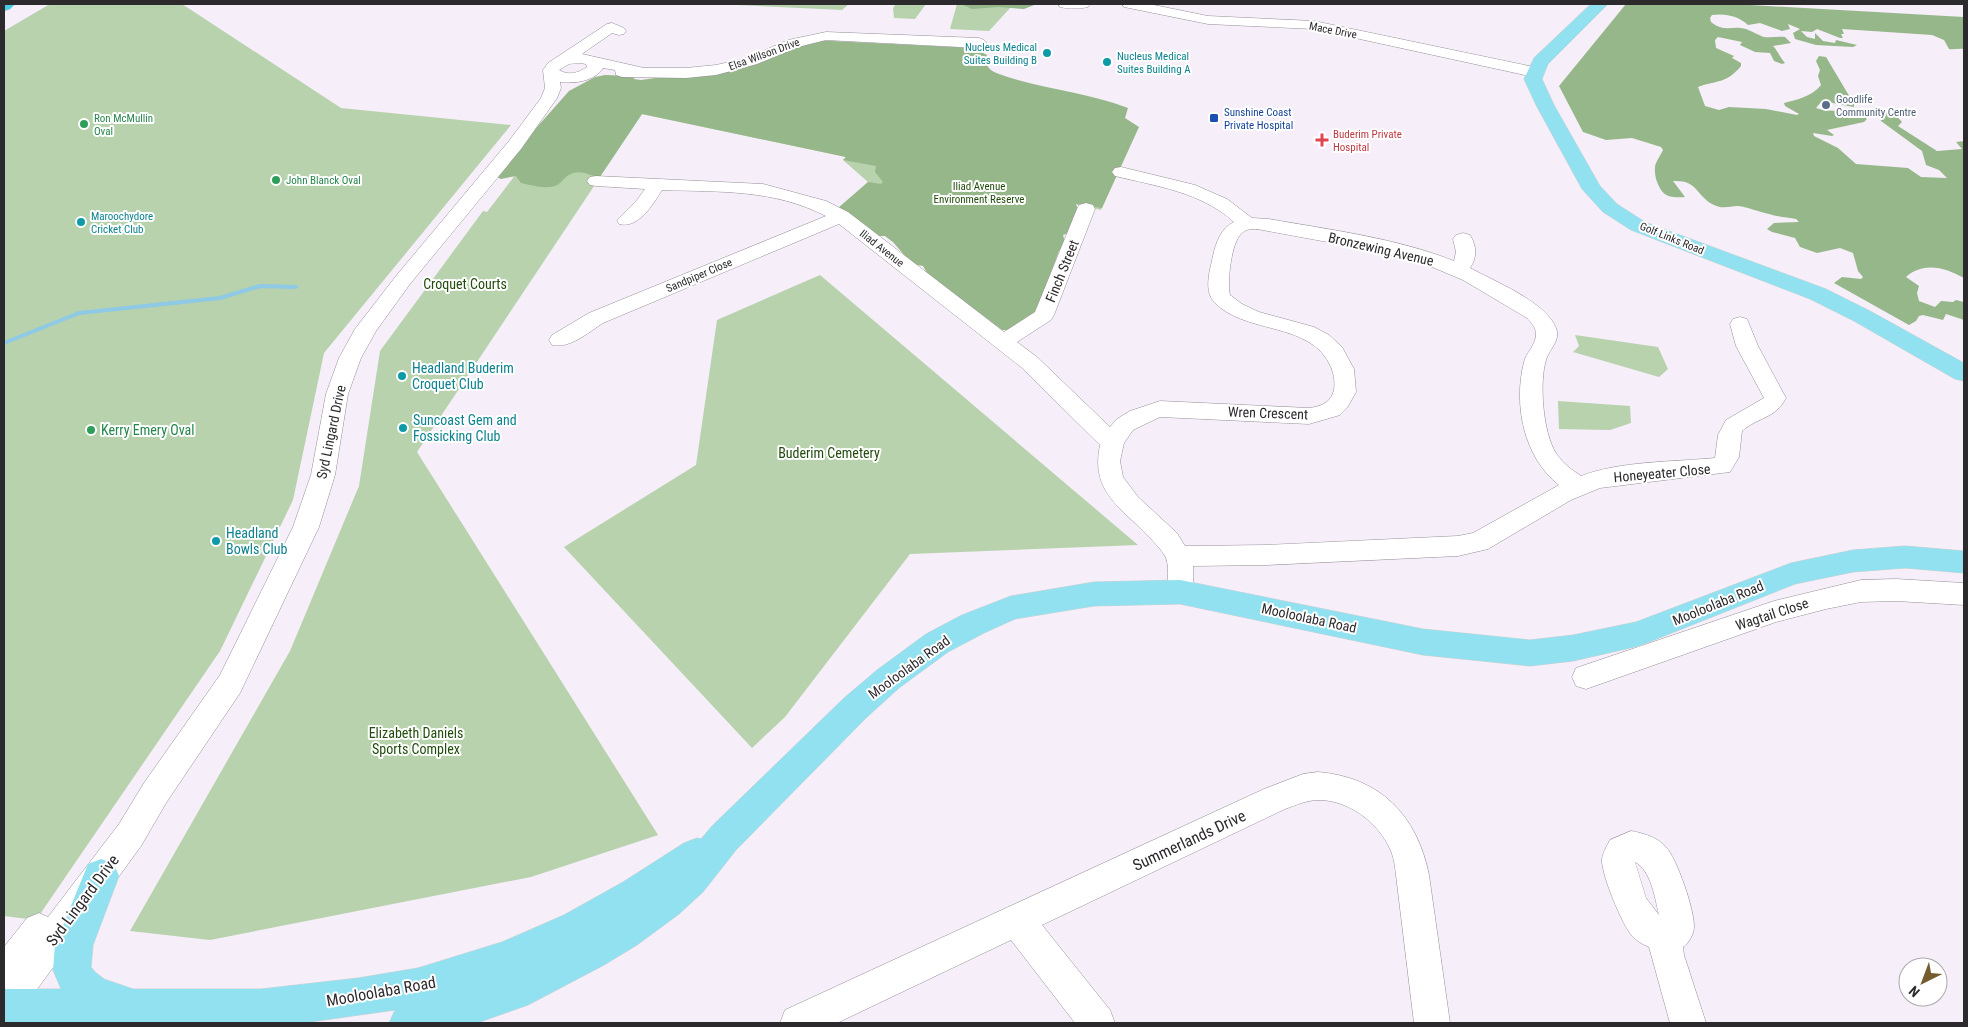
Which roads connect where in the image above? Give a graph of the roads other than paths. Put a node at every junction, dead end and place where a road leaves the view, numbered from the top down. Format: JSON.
{"nodes":[{"id":1,"x":7,"y":4,"type":"edge"},
{"id":2,"x":1066,"y":4,"type":"edge"},
{"id":3,"x":1083,"y":4,"type":"edge"},
{"id":4,"x":1129,"y":4,"type":"edge"},
{"id":5,"x":1600,"y":4,"type":"edge"},
{"id":6,"x":4,"y":6,"type":"edge"},
{"id":7,"x":979,"y":42,"type":"dead end"},
{"id":8,"x":592,"y":61,"type":"junction"},
{"id":9,"x":555,"y":68,"type":"junction"},
{"id":10,"x":639,"y":71,"type":"junction"},
{"id":11,"x":1534,"y":72,"type":"junction"},
{"id":12,"x":583,"y":76,"type":"junction"},
{"id":13,"x":549,"y":98,"type":"junction"},
{"id":14,"x":1121,"y":172,"type":"dead end"},
{"id":15,"x":596,"y":181,"type":"dead end"},
{"id":16,"x":657,"y":184,"type":"junction"},
{"id":17,"x":1086,"y":209,"type":"dead end"},
{"id":18,"x":841,"y":216,"type":"junction"},
{"id":19,"x":626,"y":220,"type":"dead end"},
{"id":20,"x":1248,"y":224,"type":"junction"},
{"id":21,"x":1463,"y":239,"type":"dead end"},
{"id":22,"x":1457,"y":270,"type":"junction"},
{"id":23,"x":1740,"y":324,"type":"dead end"},
{"id":24,"x":560,"y":340,"type":"dead end"},
{"id":25,"x":1002,"y":342,"type":"junction"},
{"id":26,"x":1964,"y":373,"type":"edge"},
{"id":27,"x":1112,"y":444,"type":"junction"},
{"id":28,"x":1578,"y":487,"type":"junction"},
{"id":29,"x":1178,"y":556,"type":"junction"},
{"id":30,"x":1964,"y":562,"type":"edge"},
{"id":31,"x":1180,"y":592,"type":"junction"},
{"id":32,"x":1964,"y":594,"type":"edge"},
{"id":33,"x":1586,"y":677,"type":"dead end"},
{"id":34,"x":155,"y":793,"type":"junction"},
{"id":35,"x":724,"y":838,"type":"junction"},
{"id":36,"x":100,"y":876,"type":"junction"},
{"id":37,"x":1017,"y":920,"type":"junction"},
{"id":38,"x":1664,"y":935,"type":"dead end"},
{"id":39,"x":4,"y":974,"type":"edge"},
{"id":40,"x":4,"y":1004,"type":"edge"},
{"id":41,"x":4,"y":1008,"type":"edge"},
{"id":42,"x":154,"y":1008,"type":"junction"},
{"id":43,"x":409,"y":1023,"type":"edge"},
{"id":44,"x":798,"y":1023,"type":"edge"},
{"id":45,"x":1097,"y":1023,"type":"edge"},
{"id":46,"x":1432,"y":1023,"type":"edge"},
{"id":47,"x":1688,"y":1023,"type":"edge"}],
"edges":[{"from":1,"to":6,"type":"highway"},
{"from":2,"to":3,"type":"street"},
{"from":4,"to":11,"type":"street","name":"Mace Drive"},
{"from":5,"to":11,"type":"main road"},
{"from":7,"to":10,"type":"street","name":"Elsa Wilson Drive"},
{"from":8,"to":9,"type":"street","name":"Elsa Wilson Drive"},
{"from":8,"to":9,"type":"street"},
{"from":8,"to":10,"type":"street","name":"Elsa Wilson Drive"},
{"from":8,"to":12,"type":"street"},
{"from":9,"to":12,"type":"street","name":"Elsa Wilson Drive"},
{"from":9,"to":13,"type":"street","name":"Syd Lingard Drive"},
{"from":10,"to":12,"type":"street","name":"Elsa Wilson Drive"},
{"from":11,"to":26,"type":"main road","name":"Golf Links Road"},
{"from":12,"to":13,"type":"street","name":"Syd Lingard Drive"},
{"from":13,"to":34,"type":"street","name":"Syd Lingard Drive"},
{"from":14,"to":20,"type":"street"},
{"from":15,"to":16,"type":"street","name":"Iliad Avenue"},
{"from":16,"to":18,"type":"street","name":"Iliad Avenue"},
{"from":16,"to":19,"type":"street"},
{"from":17,"to":25,"type":"street","name":"Finch Street"},
{"from":18,"to":24,"type":"street","name":"Sandpiper Close"},
{"from":18,"to":25,"type":"street","name":"Iliad Avenue"},
{"from":20,"to":22,"type":"street","name":"Bronzewing Avenue"},
{"from":20,"to":27,"type":"street","name":"Wren Crescent"},
{"from":21,"to":22,"type":"street"},
{"from":22,"to":28,"type":"street","name":"Bronzewing Avenue"},
{"from":23,"to":28,"type":"street","name":"Honeyeater Close"},
{"from":25,"to":27,"type":"street","name":"Iliad Avenue"},
{"from":27,"to":29,"type":"street","name":"Wren Crescent"},
{"from":28,"to":29,"type":"street"},
{"from":29,"to":31,"type":"street"},
{"from":30,"to":31,"type":"main road","name":"Mooloolaba Road"},
{"from":31,"to":35,"type":"main road","name":"Mooloolaba Road"},
{"from":32,"to":33,"type":"street","name":"Wagtail Close"},
{"from":34,"to":36,"type":"street","name":"Syd Lingard Drive"},
{"from":34,"to":39,"type":"street","name":"Syd Lingard Drive"},
{"from":35,"to":42,"type":"main road","name":"Mooloolaba Road"},
{"from":35,"to":43,"type":"main road","name":"Mooloolaba Road"},
{"from":36,"to":40,"type":"street","name":"Syd Lingard Drive"},
{"from":36,"to":42,"type":"main road"},
{"from":37,"to":44,"type":"street","name":"Summerlands Drive"},
{"from":37,"to":45,"type":"street"},
{"from":37,"to":46,"type":"street","name":"Summerlands Drive"},
{"from":38,"to":47,"type":"street"},
{"from":41,"to":42,"type":"main road","name":"Mooloolaba Road"}]}
